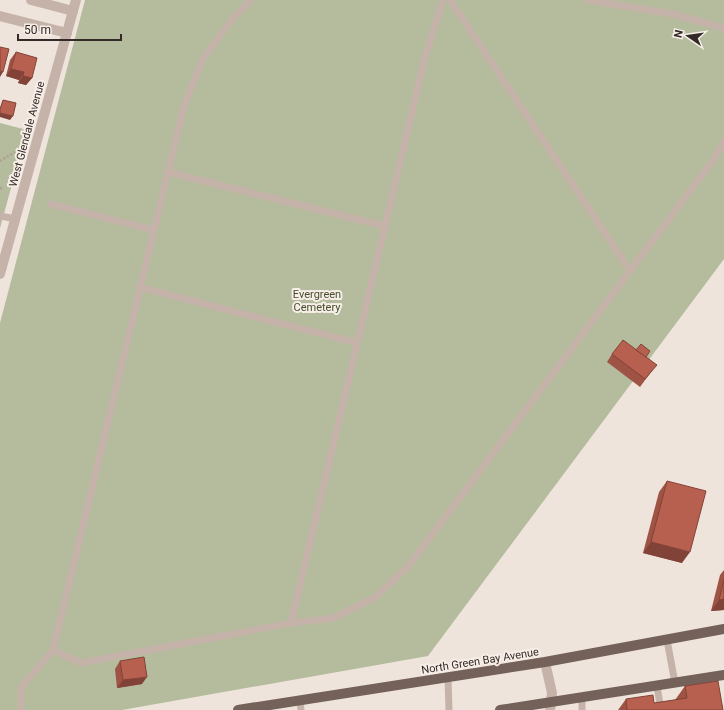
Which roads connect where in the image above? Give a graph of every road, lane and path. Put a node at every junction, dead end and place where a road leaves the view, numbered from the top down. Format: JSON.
{"nodes":[{"id":1,"x":31,"y":0,"type":"edge"},
{"id":2,"x":76,"y":0,"type":"edge"},
{"id":3,"x":251,"y":0,"type":"edge"},
{"id":4,"x":443,"y":0,"type":"edge"},
{"id":5,"x":450,"y":0,"type":"edge"},
{"id":6,"x":587,"y":0,"type":"edge"},
{"id":7,"x":73,"y":11,"type":"junction"},
{"id":8,"x":0,"y":16,"type":"edge"},
{"id":9,"x":724,"y":28,"type":"edge"},
{"id":10,"x":67,"y":33,"type":"junction"},
{"id":11,"x":724,"y":141,"type":"edge"},
{"id":12,"x":15,"y":152,"type":"dead end"},
{"id":13,"x":0,"y":161,"type":"edge"},
{"id":14,"x":167,"y":172,"type":"junction"},
{"id":15,"x":0,"y":188,"type":"edge"},
{"id":16,"x":4,"y":189,"type":"dead end"},
{"id":17,"x":51,"y":204,"type":"dead end"},
{"id":18,"x":0,"y":216,"type":"edge"},
{"id":19,"x":16,"y":219,"type":"junction"},
{"id":20,"x":385,"y":226,"type":"junction"},
{"id":21,"x":153,"y":230,"type":"junction"},
{"id":22,"x":630,"y":271,"type":"junction"},
{"id":23,"x":0,"y":274,"type":"edge"},
{"id":24,"x":139,"y":287,"type":"junction"},
{"id":25,"x":357,"y":343,"type":"junction"},
{"id":26,"x":291,"y":623,"type":"junction"},
{"id":27,"x":724,"y":629,"type":"edge"},
{"id":28,"x":667,"y":640,"type":"junction"},
{"id":29,"x":53,"y":650,"type":"junction"},
{"id":30,"x":546,"y":662,"type":"junction"},
{"id":31,"x":724,"y":675,"type":"edge"},
{"id":32,"x":448,"y":678,"type":"junction"},
{"id":33,"x":675,"y":683,"type":"junction"},
{"id":34,"x":657,"y":686,"type":"junction"},
{"id":35,"x":582,"y":698,"type":"junction"},
{"id":36,"x":301,"y":705,"type":"edge"},
{"id":37,"x":551,"y":706,"type":"edge"},
{"id":38,"x":21,"y":710,"type":"edge"},
{"id":39,"x":238,"y":710,"type":"edge"},
{"id":40,"x":449,"y":710,"type":"edge"},
{"id":41,"x":500,"y":710,"type":"edge"},
{"id":42,"x":582,"y":710,"type":"edge"},
{"id":43,"x":659,"y":710,"type":"edge"}],
"edges":[{"from":1,"to":7,"type":"street"},
{"from":2,"to":7,"type":"street","name":"West Glendale Avenue"},
{"from":3,"to":14,"type":"lane"},
{"from":4,"to":20,"type":"lane"},
{"from":5,"to":22,"type":"lane"},
{"from":6,"to":9,"type":"lane"},
{"from":7,"to":10,"type":"street","name":"West Glendale Avenue"},
{"from":8,"to":10,"type":"street"},
{"from":10,"to":19,"type":"street","name":"West Glendale Avenue"},
{"from":11,"to":22,"type":"lane"},
{"from":12,"to":13,"type":"path"},
{"from":14,"to":20,"type":"lane"},
{"from":14,"to":21,"type":"lane"},
{"from":15,"to":16,"type":"path"},
{"from":17,"to":21,"type":"lane"},
{"from":18,"to":19,"type":"lane"},
{"from":19,"to":23,"type":"street","name":"West Glendale Avenue"},
{"from":20,"to":25,"type":"lane"},
{"from":21,"to":24,"type":"lane"},
{"from":22,"to":26,"type":"lane"},
{"from":24,"to":25,"type":"lane"},
{"from":24,"to":29,"type":"lane"},
{"from":25,"to":26,"type":"lane"},
{"from":26,"to":29,"type":"lane"},
{"from":27,"to":28,"type":"main road","name":"North Green Bay Avenue"},
{"from":28,"to":30,"type":"main road","name":"North Green Bay Avenue"},
{"from":28,"to":33,"type":"lane"},
{"from":29,"to":38,"type":"lane"},
{"from":30,"to":32,"type":"main road","name":"North Green Bay Avenue"},
{"from":30,"to":37,"type":"street"},
{"from":31,"to":33,"type":"main road"},
{"from":32,"to":36,"type":"main road","name":"North Green Bay Avenue"},
{"from":32,"to":40,"type":"lane"},
{"from":33,"to":34,"type":"main road"},
{"from":34,"to":35,"type":"main road"},
{"from":34,"to":43,"type":"lane"},
{"from":35,"to":37,"type":"main road"},
{"from":35,"to":42,"type":"lane"},
{"from":36,"to":39,"type":"main road","name":"North Green Bay Avenue"},
{"from":37,"to":41,"type":"main road"}]}
